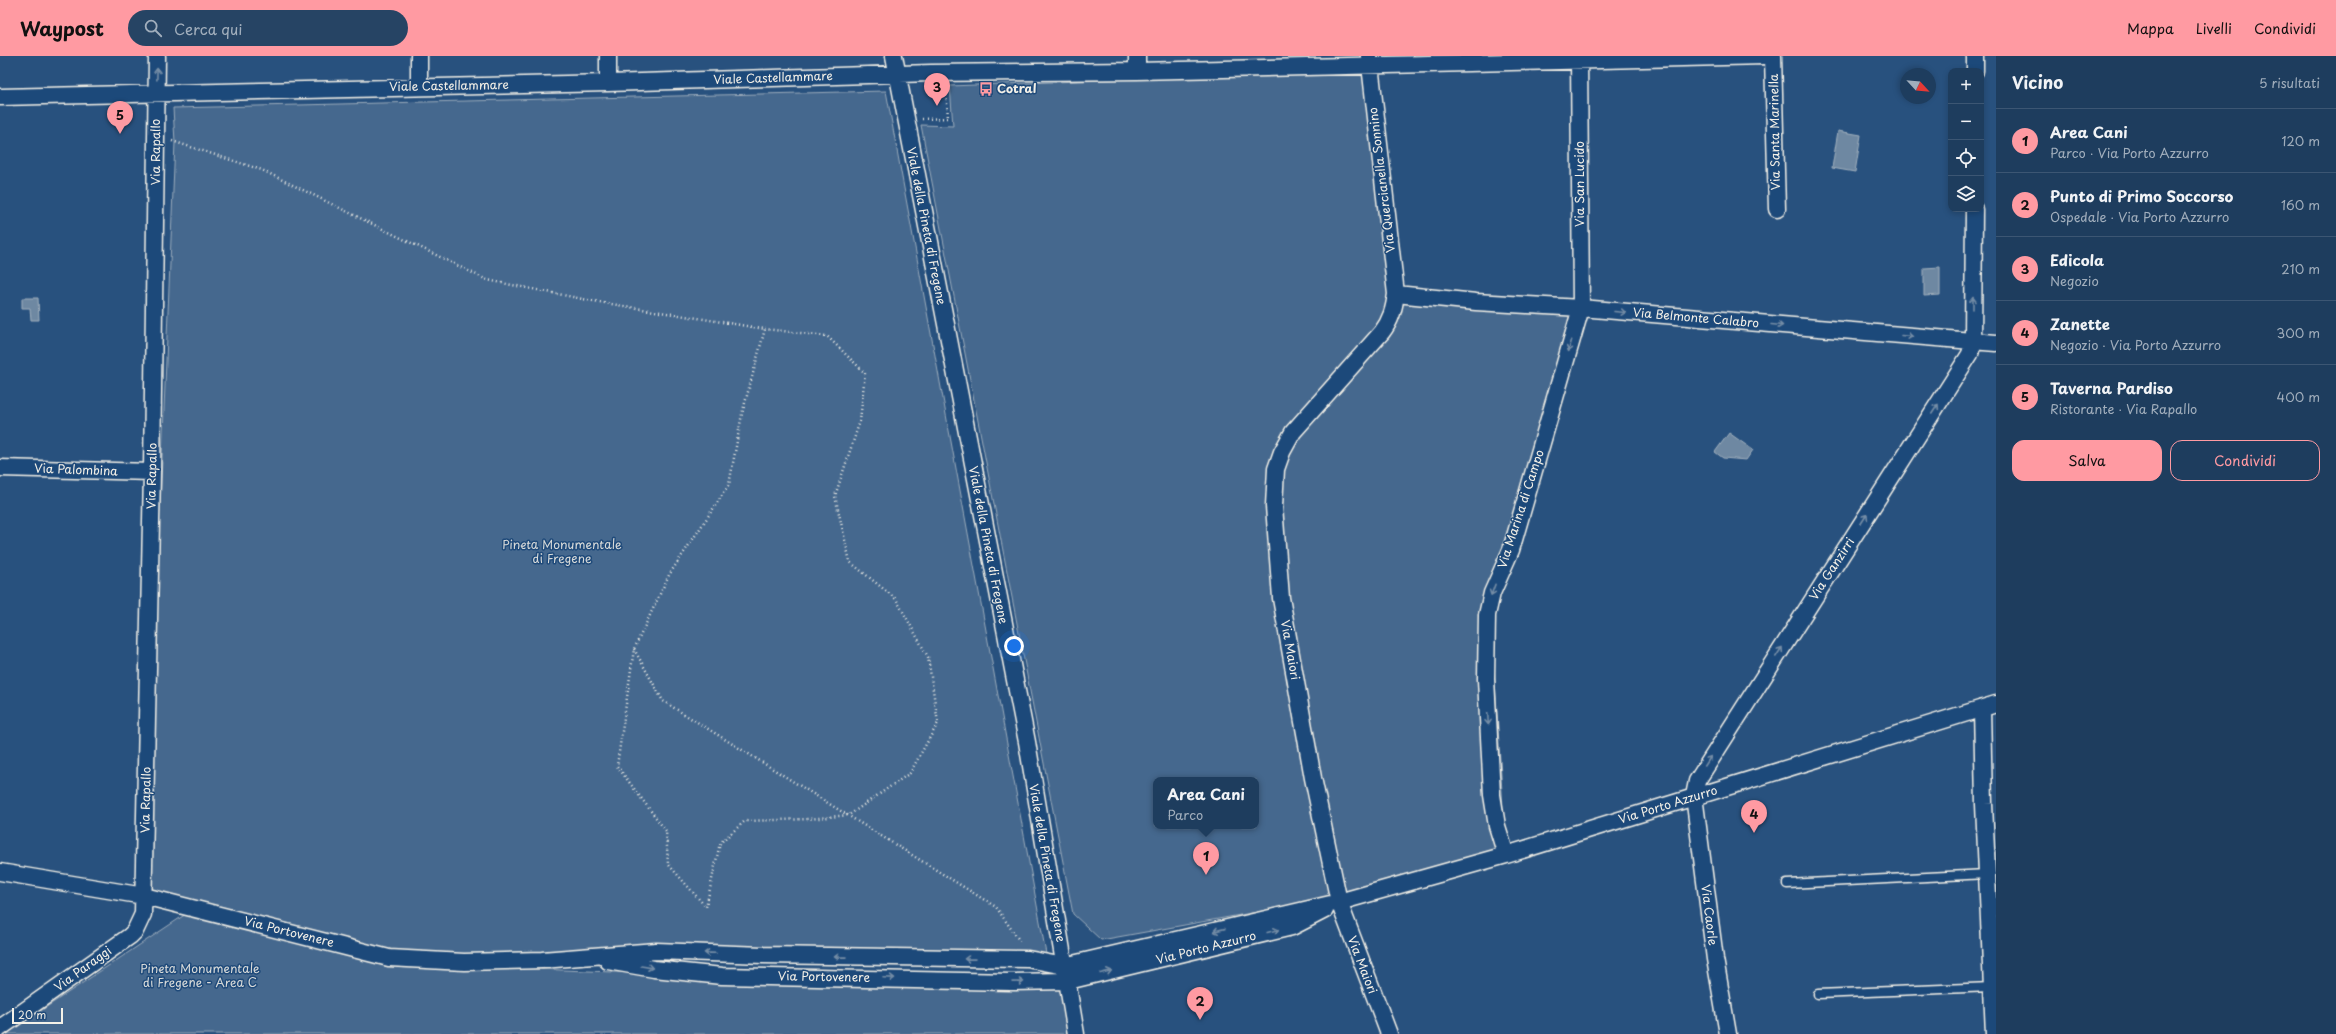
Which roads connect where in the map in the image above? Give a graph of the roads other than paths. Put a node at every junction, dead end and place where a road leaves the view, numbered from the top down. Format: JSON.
{"nodes":[{"id":1,"x":157,"y":56,"type":"edge"},
{"id":2,"x":419,"y":56,"type":"edge"},
{"id":3,"x":608,"y":56,"type":"edge"},
{"id":4,"x":894,"y":56,"type":"edge"},
{"id":5,"x":1765,"y":56,"type":"edge"},
{"id":6,"x":1773,"y":56,"type":"edge"},
{"id":7,"x":1975,"y":56,"type":"edge"},
{"id":8,"x":1579,"y":58,"type":"edge"},
{"id":9,"x":1369,"y":61,"type":"edge"},
{"id":10,"x":1137,"y":63,"type":"edge"},
{"id":11,"x":1975,"y":68,"type":"edge"},
{"id":12,"x":897,"y":74,"type":"junction"},
{"id":13,"x":608,"y":83,"type":"junction"},
{"id":14,"x":419,"y":87,"type":"junction"},
{"id":15,"x":156,"y":93,"type":"junction"},
{"id":16,"x":0,"y":97,"type":"edge"},
{"id":17,"x":1776,"y":209,"type":"dead end"},
{"id":18,"x":1974,"y":212,"type":"edge"},
{"id":19,"x":1396,"y":294,"type":"junction"},
{"id":20,"x":1581,"y":308,"type":"junction"},
{"id":21,"x":1973,"y":342,"type":"junction"},
{"id":22,"x":1996,"y":342,"type":"edge"},
{"id":23,"x":0,"y":468,"type":"edge"},
{"id":24,"x":152,"y":472,"type":"junction"},
{"id":25,"x":1989,"y":706,"type":"edge"},
{"id":26,"x":1694,"y":796,"type":"junction"},
{"id":27,"x":1990,"y":804,"type":"edge"},
{"id":28,"x":1506,"y":855,"type":"junction"},
{"id":29,"x":0,"y":872,"type":"edge"},
{"id":30,"x":1987,"y":874,"type":"junction"},
{"id":31,"x":1787,"y":884,"type":"dead end"},
{"id":32,"x":144,"y":896,"type":"junction"},
{"id":33,"x":1339,"y":902,"type":"junction"},
{"id":34,"x":581,"y":956,"type":"junction"},
{"id":35,"x":1066,"y":974,"type":"junction"},
{"id":36,"x":1992,"y":987,"type":"junction"},
{"id":37,"x":1818,"y":994,"type":"dead end"},
{"id":38,"x":0,"y":1028,"type":"edge"},
{"id":39,"x":1076,"y":1034,"type":"edge"},
{"id":40,"x":1389,"y":1034,"type":"edge"},
{"id":41,"x":1728,"y":1034,"type":"edge"},
{"id":42,"x":1994,"y":1034,"type":"edge"}],
"edges":[{"from":15,"to":1,"type":"street","name":"Via Rapallo","one_way":true},
{"from":2,"to":14,"type":"street"},
{"from":3,"to":13,"type":"street"},
{"from":4,"to":12,"type":"street","name":"Viale della Pineta di Fregene"},
{"from":5,"to":8,"type":"street","name":"Viale Castellammare"},
{"from":6,"to":17,"type":"street","name":"Via Santa Marinella"},
{"from":7,"to":11,"type":"street"},
{"from":8,"to":9,"type":"street","name":"Viale Castellammare"},
{"from":8,"to":20,"type":"street","name":"Via San Lucido"},
{"from":9,"to":10,"type":"street","name":"Viale Castellammare"},
{"from":9,"to":19,"type":"street","name":"Via Quercianella Sonnino"},
{"from":10,"to":12,"type":"street","name":"Viale Castellammare"},
{"from":12,"to":13,"type":"street","name":"Viale Castellammare"},
{"from":12,"to":35,"type":"street","name":"Viale della Pineta di Fregene"},
{"from":13,"to":14,"type":"street","name":"Viale Castellammare"},
{"from":14,"to":15,"type":"street","name":"Viale Castellammare"},
{"from":15,"to":16,"type":"street","name":"Viale Castellammare"},
{"from":15,"to":24,"type":"street","name":"Via Rapallo"},
{"from":21,"to":18,"type":"street","name":"Via Ganzirri","one_way":true},
{"from":19,"to":20,"type":"street","name":"Via Belmonte Calabro"},
{"from":19,"to":33,"type":"street","name":"Via Maiori"},
{"from":20,"to":21,"type":"street","name":"Via Belmonte Calabro","one_way":true},
{"from":20,"to":28,"type":"street","name":"Via Marina di Campo","one_way":true},
{"from":21,"to":22,"type":"street","name":"Via Belmonte Calabro"},
{"from":26,"to":21,"type":"street","name":"Via Ganzirri","one_way":true},
{"from":23,"to":24,"type":"street","name":"Via Palombina"},
{"from":24,"to":32,"type":"street","name":"Via Rapallo"},
{"from":25,"to":26,"type":"street","name":"Via Porto Azzurro"},
{"from":25,"to":27,"type":"street"},
{"from":26,"to":28,"type":"street","name":"Via Porto Azzurro"},
{"from":26,"to":41,"type":"street","name":"Via Caorle"},
{"from":27,"to":30,"type":"street"},
{"from":28,"to":33,"type":"street","name":"Via Porto Azzurro"},
{"from":29,"to":32,"type":"street","name":"Via Portovenere"},
{"from":30,"to":31,"type":"lane"},
{"from":30,"to":36,"type":"street"},
{"from":32,"to":34,"type":"street","name":"Via Portovenere"},
{"from":32,"to":38,"type":"street","name":"Via Paraggi"},
{"from":33,"to":35,"type":"street","name":"Via Porto Azzurro"},
{"from":33,"to":40,"type":"street","name":"Via Maiori"},
{"from":34,"to":35,"type":"street","name":"Via Portovenere","one_way":true},
{"from":35,"to":34,"type":"street","name":"Via Portovenere","one_way":true},
{"from":35,"to":39,"type":"street","name":"Viale della Pineta di Fregene"},
{"from":36,"to":37,"type":"lane"},
{"from":36,"to":42,"type":"street"}]}
